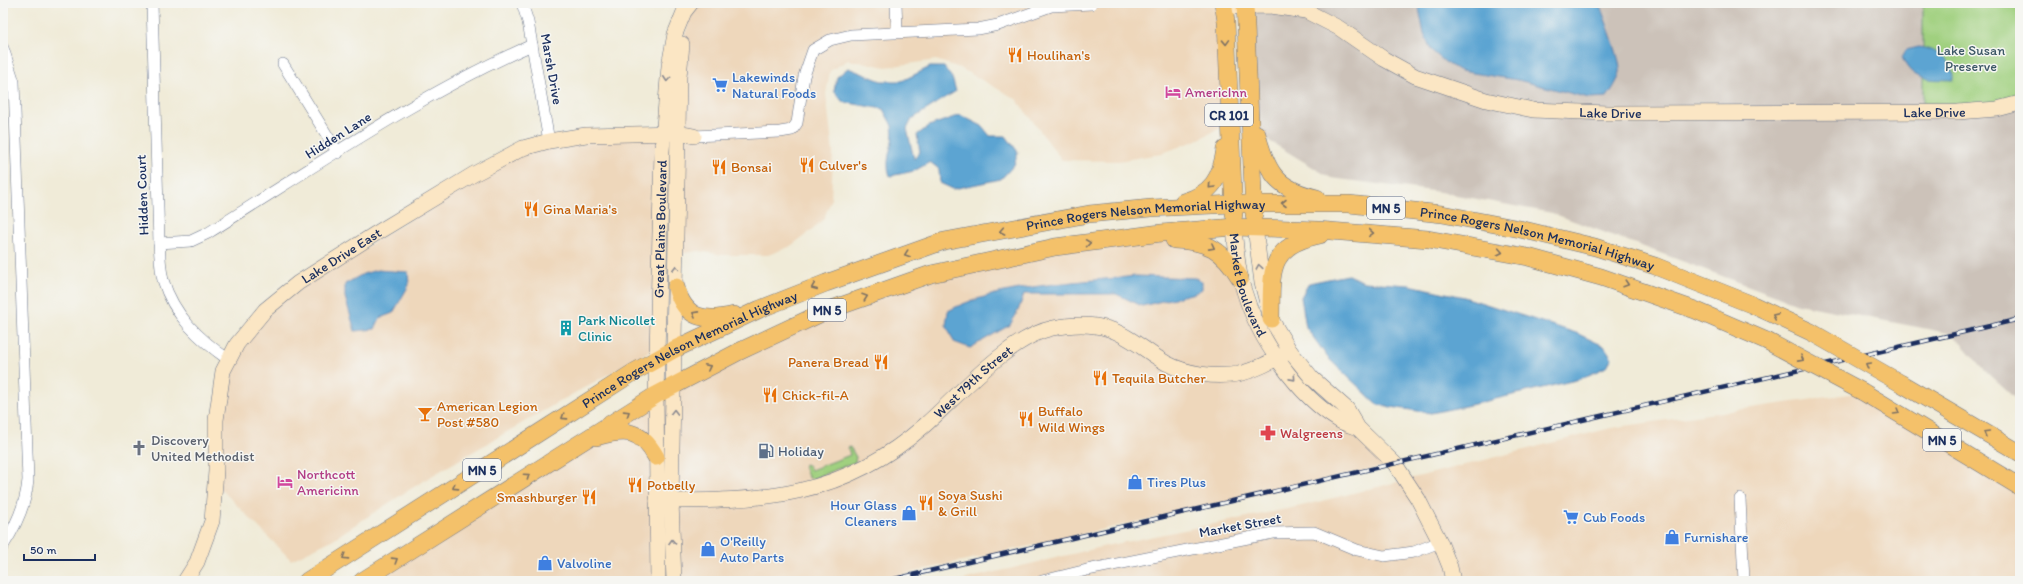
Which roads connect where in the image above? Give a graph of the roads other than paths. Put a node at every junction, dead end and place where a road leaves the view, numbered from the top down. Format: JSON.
{"nodes":[{"id":1,"x":152,"y":3,"type":"edge"},
{"id":2,"x":522,"y":3,"type":"edge"},
{"id":3,"x":691,"y":3,"type":"edge"},
{"id":4,"x":694,"y":3,"type":"edge"},
{"id":5,"x":896,"y":3,"type":"edge"},
{"id":6,"x":1091,"y":4,"type":"dead end"},
{"id":7,"x":1246,"y":4,"type":"edge"},
{"id":8,"x":1223,"y":5,"type":"edge"},
{"id":9,"x":897,"y":32,"type":"junction"},
{"id":10,"x":532,"y":46,"type":"junction"},
{"id":11,"x":3,"y":48,"type":"edge"},
{"id":12,"x":283,"y":64,"type":"dead end"},
{"id":13,"x":2020,"y":103,"type":"edge"},
{"id":14,"x":1250,"y":107,"type":"junction"},
{"id":15,"x":1230,"y":123,"type":"junction"},
{"id":16,"x":671,"y":133,"type":"junction"},
{"id":17,"x":694,"y":136,"type":"joint"},
{"id":18,"x":549,"y":141,"type":"junction"},
{"id":19,"x":338,"y":153,"type":"junction"},
{"id":20,"x":1253,"y":203,"type":"junction"},
{"id":21,"x":1233,"y":204,"type":"junction"},
{"id":22,"x":1349,"y":204,"type":"junction"},
{"id":23,"x":1151,"y":208,"type":"junction"},
{"id":24,"x":1234,"y":227,"type":"junction"},
{"id":25,"x":1254,"y":227,"type":"junction"},
{"id":26,"x":1352,"y":232,"type":"junction"},
{"id":27,"x":1118,"y":238,"type":"junction"},
{"id":28,"x":159,"y":244,"type":"junction"},
{"id":29,"x":1240,"y":278,"type":"junction"},
{"id":30,"x":676,"y":287,"type":"junction"},
{"id":31,"x":760,"y":310,"type":"junction"},
{"id":32,"x":1271,"y":318,"type":"junction"},
{"id":33,"x":675,"y":349,"type":"junction"},
{"id":34,"x":1284,"y":355,"type":"junction"},
{"id":35,"x":656,"y":358,"type":"junction"},
{"id":36,"x":229,"y":360,"type":"junction"},
{"id":37,"x":673,"y":385,"type":"junction"},
{"id":38,"x":656,"y":395,"type":"junction"},
{"id":39,"x":569,"y":448,"type":"junction"},
{"id":40,"x":2020,"y":453,"type":"edge"},
{"id":41,"x":656,"y":457,"type":"junction"},
{"id":42,"x":2020,"y":487,"type":"edge"},
{"id":43,"x":1740,"y":499,"type":"dead end"},
{"id":44,"x":664,"y":501,"type":"junction"},
{"id":45,"x":1440,"y":542,"type":"junction"},
{"id":46,"x":3,"y":546,"type":"edge"},
{"id":47,"x":185,"y":581,"type":"edge"},
{"id":48,"x":307,"y":581,"type":"edge"},
{"id":49,"x":362,"y":581,"type":"edge"},
{"id":50,"x":658,"y":581,"type":"edge"},
{"id":51,"x":674,"y":581,"type":"edge"},
{"id":52,"x":1042,"y":581,"type":"edge"},
{"id":53,"x":1453,"y":581,"type":"edge"},
{"id":54,"x":1744,"y":581,"type":"edge"}],
"edges":[{"from":1,"to":28,"type":"street","name":"Hidden Court"},
{"from":2,"to":10,"type":"street","name":"Marsh Drive"},
{"from":3,"to":16,"type":"street","name":"Great Plains Boulevard","one_way":true},
{"from":4,"to":16,"type":"street","name":"Great Plains Boulevard"},
{"from":5,"to":9,"type":"street"},
{"from":6,"to":9,"type":"street"},
{"from":7,"to":8,"type":"street","name":"Lake Drive"},
{"from":7,"to":13,"type":"street","name":"Lake Drive"},
{"from":7,"to":14,"type":"main road","name":"Market Boulevard","number":"CR 101"},
{"from":8,"to":15,"type":"main road","name":"Market Boulevard","number":"CR 101","one_way":true},
{"from":9,"to":17,"type":"street"},
{"from":10,"to":18,"type":"street","name":"Marsh Drive"},
{"from":10,"to":19,"type":"street","name":"Hidden Lane"},
{"from":11,"to":46,"type":"street"},
{"from":12,"to":19,"type":"street"},
{"from":14,"to":20,"type":"main road","name":"Market Boulevard","number":"CR 101"},
{"from":14,"to":22,"type":"main road"},
{"from":15,"to":21,"type":"main road","name":"Market Boulevard","number":"CR 101"},
{"from":15,"to":23,"type":"main road","one_way":true},
{"from":16,"to":17,"type":"street","name":"Lake Drive East"},
{"from":16,"to":18,"type":"street","name":"Lake Drive East"},
{"from":30,"to":16,"type":"street","name":"Great Plains Boulevard","one_way":true},
{"from":16,"to":35,"type":"street","name":"Great Plains Boulevard"},
{"from":18,"to":36,"type":"street","name":"Lake Drive East"},
{"from":19,"to":28,"type":"street","name":"Hidden Lane"},
{"from":20,"to":21,"type":"main road","name":"Prince Rogers Nelson Memorial Highway","number":"MN 5"},
{"from":22,"to":20,"type":"main road","name":"Prince Rogers Nelson Memorial Highway","number":"MN 5","one_way":true},
{"from":20,"to":25,"type":"main road","name":"Market Boulevard","number":"CR 101"},
{"from":21,"to":23,"type":"main road","name":"Prince Rogers Nelson Memorial Highway","number":"MN 5"},
{"from":21,"to":24,"type":"main road","name":"Market Boulevard","number":"CR 101"},
{"from":40,"to":22,"type":"main road","name":"Prince Rogers Nelson Memorial Highway","number":"MN 5","one_way":true,"bridge":true},
{"from":23,"to":31,"type":"main road","name":"Prince Rogers Nelson Memorial Highway","number":"MN 5","one_way":true},
{"from":24,"to":25,"type":"main road","name":"Prince Rogers Nelson Memorial Highway","number":"MN 5"},
{"from":24,"to":27,"type":"main road","name":"Prince Rogers Nelson Memorial Highway","number":"MN 5"},
{"from":24,"to":29,"type":"street","name":"Market Boulevard"},
{"from":25,"to":26,"type":"main road","name":"Prince Rogers Nelson Memorial Highway","number":"MN 5"},
{"from":32,"to":25,"type":"street","name":"Market Boulevard","one_way":true},
{"from":26,"to":32,"type":"main road"},
{"from":26,"to":42,"type":"main road","name":"Prince Rogers Nelson Memorial Highway","number":"MN 5","one_way":true,"bridge":true},
{"from":27,"to":29,"type":"main road","one_way":true},
{"from":37,"to":27,"type":"main road","name":"Prince Rogers Nelson Memorial Highway","number":"MN 5","one_way":true},
{"from":28,"to":36,"type":"street","name":"Hidden Court"},
{"from":29,"to":34,"type":"street","name":"Market Boulevard"},
{"from":31,"to":30,"type":"main road","one_way":true},
{"from":30,"to":33,"type":"street","name":"Great Plains Boulevard"},
{"from":31,"to":33,"type":"main road","name":"Prince Rogers Nelson Memorial Highway","number":"MN 5"},
{"from":32,"to":34,"type":"street","name":"Market Boulevard"},
{"from":33,"to":35,"type":"main road","name":"Prince Rogers Nelson Memorial Highway","number":"MN 5"},
{"from":33,"to":37,"type":"street","name":"Great Plains Boulevard"},
{"from":34,"to":44,"type":"street","name":"West 79th Street"},
{"from":34,"to":45,"type":"street","name":"Market Boulevard"},
{"from":35,"to":38,"type":"street","name":"Great Plains Boulevard"},
{"from":35,"to":48,"type":"main road","name":"Prince Rogers Nelson Memorial Highway","number":"MN 5","one_way":true},
{"from":36,"to":47,"type":"street","name":"Lake Drive East"},
{"from":37,"to":38,"type":"main road","name":"Prince Rogers Nelson Memorial Highway","number":"MN 5"},
{"from":44,"to":37,"type":"street","name":"Great Plains Boulevard","one_way":true},
{"from":39,"to":38,"type":"main road","name":"Prince Rogers Nelson Memorial Highway","number":"MN 5","one_way":true},
{"from":38,"to":41,"type":"street","name":"Great Plains Boulevard"},
{"from":39,"to":41,"type":"main road"},
{"from":49,"to":39,"type":"main road","name":"Prince Rogers Nelson Memorial Highway","number":"MN 5","one_way":true},
{"from":41,"to":44,"type":"street","name":"Great Plains Boulevard"},
{"from":43,"to":54,"type":"street"},
{"from":44,"to":50,"type":"street","name":"Great Plains Boulevard"},
{"from":51,"to":44,"type":"street","name":"Great Plains Boulevard","one_way":true},
{"from":45,"to":52,"type":"street","name":"Market Street"},
{"from":45,"to":53,"type":"street","name":"Market Boulevard"}]}
